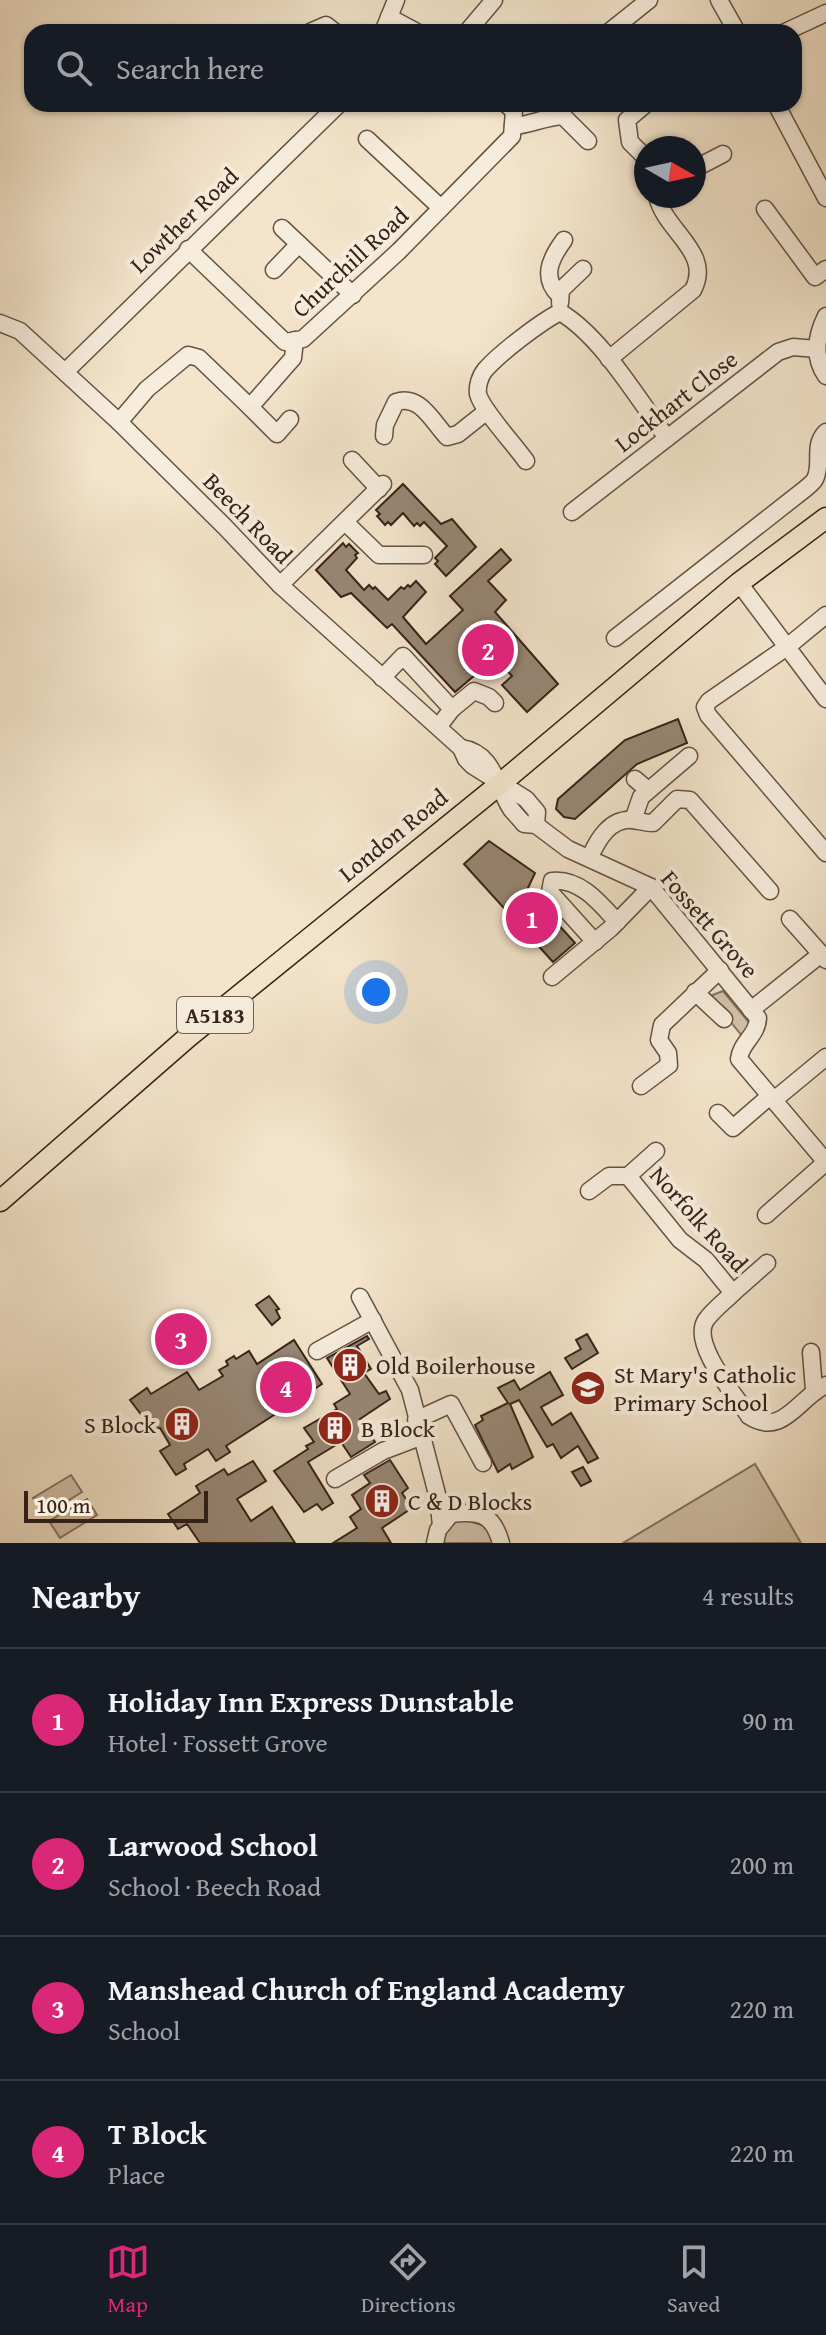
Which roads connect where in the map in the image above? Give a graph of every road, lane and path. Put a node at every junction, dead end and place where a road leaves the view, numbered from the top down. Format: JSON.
{"nodes":[{"id":1,"x":396,"y":0,"type":"edge"},
{"id":2,"x":494,"y":0,"type":"edge"},
{"id":3,"x":649,"y":0,"type":"edge"},
{"id":4,"x":719,"y":0,"type":"edge"},
{"id":5,"x":826,"y":13,"type":"edge"},
{"id":6,"x":386,"y":24,"type":"edge"},
{"id":7,"x":474,"y":24,"type":"edge"},
{"id":8,"x":619,"y":24,"type":"edge"},
{"id":9,"x":732,"y":24,"type":"edge"},
{"id":10,"x":802,"y":24,"type":"edge"},
{"id":11,"x":331,"y":112,"type":"edge"},
{"id":12,"x":514,"y":112,"type":"edge"},
{"id":13,"x":636,"y":112,"type":"edge"},
{"id":14,"x":780,"y":112,"type":"edge"},
{"id":15,"x":513,"y":126,"type":"junction"},
{"id":16,"x":367,"y":139,"type":"dead end"},
{"id":17,"x":588,"y":141,"type":"dead end"},
{"id":18,"x":634,"y":146,"type":"edge"},
{"id":19,"x":723,"y":154,"type":"dead end"},
{"id":20,"x":706,"y":163,"type":"edge"},
{"id":21,"x":826,"y":198,"type":"edge"},
{"id":22,"x":441,"y":208,"type":"junction"},
{"id":23,"x":659,"y":208,"type":"edge"},
{"id":24,"x":765,"y":209,"type":"dead end"},
{"id":25,"x":282,"y":228,"type":"dead end"},
{"id":26,"x":564,"y":240,"type":"dead end"},
{"id":27,"x":299,"y":244,"type":"junction"},
{"id":28,"x":188,"y":249,"type":"junction"},
{"id":29,"x":583,"y":269,"type":"dead end"},
{"id":30,"x":826,"y":269,"type":"edge"},
{"id":31,"x":274,"y":270,"type":"dead end"},
{"id":32,"x":353,"y":295,"type":"junction"},
{"id":33,"x":560,"y":304,"type":"junction"},
{"id":34,"x":826,"y":316,"type":"edge"},
{"id":35,"x":0,"y":323,"type":"edge"},
{"id":36,"x":295,"y":340,"type":"junction"},
{"id":37,"x":817,"y":349,"type":"junction"},
{"id":38,"x":609,"y":359,"type":"junction"},
{"id":39,"x":65,"y":372,"type":"junction"},
{"id":40,"x":826,"y":376,"type":"edge"},
{"id":41,"x":250,"y":407,"type":"junction"},
{"id":42,"x":487,"y":411,"type":"junction"},
{"id":43,"x":290,"y":419,"type":"dead end"},
{"id":44,"x":119,"y":422,"type":"junction"},
{"id":45,"x":826,"y":432,"type":"edge"},
{"id":46,"x":384,"y":436,"type":"dead end"},
{"id":47,"x":667,"y":438,"type":"junction"},
{"id":48,"x":352,"y":460,"type":"dead end"},
{"id":49,"x":526,"y":461,"type":"dead end"},
{"id":50,"x":572,"y":512,"type":"dead end"},
{"id":51,"x":826,"y":518,"type":"edge"},
{"id":52,"x":345,"y":522,"type":"junction"},
{"id":53,"x":424,"y":555,"type":"dead end"},
{"id":54,"x":739,"y":583,"type":"junction"},
{"id":55,"x":280,"y":585,"type":"junction"},
{"id":56,"x":826,"y":615,"type":"edge"},
{"id":57,"x":615,"y":638,"type":"dead end"},
{"id":58,"x":787,"y":647,"type":"junction"},
{"id":59,"x":382,"y":678,"type":"junction"},
{"id":60,"x":826,"y":699,"type":"edge"},
{"id":61,"x":495,"y":703,"type":"dead end"},
{"id":62,"x":452,"y":709,"type":"junction"},
{"id":63,"x":439,"y":726,"type":"junction"},
{"id":64,"x":689,"y":756,"type":"dead end"},
{"id":65,"x":500,"y":784,"type":"junction"},
{"id":66,"x":633,"y":820,"type":"junction"},
{"id":67,"x":826,"y":853,"type":"edge"},
{"id":68,"x":590,"y":857,"type":"junction"},
{"id":69,"x":651,"y":887,"type":"junction"},
{"id":70,"x":770,"y":891,"type":"dead end"},
{"id":71,"x":790,"y":919,"type":"dead end"},
{"id":72,"x":617,"y":922,"type":"junction"},
{"id":73,"x":595,"y":942,"type":"junction"},
{"id":74,"x":824,"y":957,"type":"edge"},
{"id":75,"x":720,"y":970,"type":"junction"},
{"id":76,"x":552,"y":977,"type":"dead end"},
{"id":77,"x":695,"y":992,"type":"junction"},
{"id":78,"x":751,"y":1010,"type":"junction"},
{"id":79,"x":724,"y":1019,"type":"dead end"},
{"id":80,"x":826,"y":1057,"type":"edge"},
{"id":81,"x":641,"y":1086,"type":"dead end"},
{"id":82,"x":772,"y":1098,"type":"junction"},
{"id":83,"x":718,"y":1113,"type":"dead end"},
{"id":84,"x":656,"y":1151,"type":"dead end"},
{"id":85,"x":826,"y":1162,"type":"edge"},
{"id":86,"x":628,"y":1176,"type":"junction"},
{"id":87,"x":589,"y":1191,"type":"dead end"},
{"id":88,"x":0,"y":1201,"type":"edge"},
{"id":89,"x":766,"y":1215,"type":"dead end"},
{"id":90,"x":767,"y":1263,"type":"dead end"},
{"id":91,"x":733,"y":1293,"type":"junction"},
{"id":92,"x":360,"y":1297,"type":"dead end"},
{"id":93,"x":373,"y":1320,"type":"junction"},
{"id":94,"x":317,"y":1351,"type":"dead end"},
{"id":95,"x":811,"y":1352,"type":"dead end"},
{"id":96,"x":820,"y":1387,"type":"edge"},
{"id":97,"x":415,"y":1427,"type":"junction"},
{"id":98,"x":483,"y":1463,"type":"dead end"},
{"id":99,"x":335,"y":1479,"type":"dead end"},
{"id":100,"x":438,"y":1498,"type":"junction"},
{"id":101,"x":458,"y":1513,"type":"junction"},
{"id":102,"x":441,"y":1525,"type":"junction"},
{"id":103,"x":435,"y":1543,"type":"edge"},
{"id":104,"x":501,"y":1543,"type":"edge"}],
"edges":[{"from":1,"to":6,"type":"street"},
{"from":2,"to":7,"type":"street"},
{"from":3,"to":8,"type":"street"},
{"from":4,"to":9,"type":"street"},
{"from":5,"to":10,"type":"street"},
{"from":11,"to":28,"type":"street","name":"Lowther Road"},
{"from":12,"to":15,"type":"street"},
{"from":13,"to":18,"type":"street"},
{"from":14,"to":21,"type":"street"},
{"from":15,"to":17,"type":"street"},
{"from":15,"to":22,"type":"street","name":"Churchill Road"},
{"from":16,"to":22,"type":"street"},
{"from":19,"to":20,"type":"street"},
{"from":22,"to":32,"type":"street","name":"Churchill Road"},
{"from":23,"to":38,"type":"street"},
{"from":24,"to":30,"type":"street"},
{"from":25,"to":27,"type":"street"},
{"from":26,"to":33,"type":"street"},
{"from":27,"to":31,"type":"street"},
{"from":27,"to":32,"type":"street"},
{"from":28,"to":36,"type":"street","name":"Churchill Road"},
{"from":28,"to":39,"type":"street","name":"Lowther Road"},
{"from":29,"to":33,"type":"street"},
{"from":32,"to":36,"type":"street","name":"Churchill Road"},
{"from":33,"to":38,"type":"street"},
{"from":33,"to":42,"type":"street"},
{"from":34,"to":37,"type":"street"},
{"from":35,"to":39,"type":"street","name":"Beech Road"},
{"from":36,"to":41,"type":"street"},
{"from":37,"to":40,"type":"street"},
{"from":37,"to":47,"type":"street","name":"Lockhart Close"},
{"from":38,"to":47,"type":"street"},
{"from":39,"to":44,"type":"street","name":"Beech Road"},
{"from":41,"to":43,"type":"street"},
{"from":41,"to":44,"type":"street"},
{"from":42,"to":46,"type":"street"},
{"from":42,"to":49,"type":"street"},
{"from":44,"to":55,"type":"street","name":"Beech Road"},
{"from":45,"to":57,"type":"street"},
{"from":47,"to":50,"type":"street","name":"Lockhart Close"},
{"from":48,"to":52,"type":"street"},
{"from":51,"to":54,"type":"main road","name":"London Road","number":"A5183"},
{"from":52,"to":53,"type":"street"},
{"from":52,"to":55,"type":"street"},
{"from":54,"to":58,"type":"street"},
{"from":54,"to":65,"type":"main road","name":"London Road","number":"A5183"},
{"from":55,"to":59,"type":"street","name":"Beech Road"},
{"from":56,"to":58,"type":"street"},
{"from":58,"to":60,"type":"street"},
{"from":58,"to":67,"type":"street"},
{"from":59,"to":62,"type":"street"},
{"from":59,"to":63,"type":"street","name":"Beech Road"},
{"from":61,"to":62,"type":"street"},
{"from":62,"to":63,"type":"street"},
{"from":63,"to":65,"type":"street","name":"Beech Road"},
{"from":64,"to":66,"type":"street"},
{"from":65,"to":68,"type":"street","name":"Fossett Grove"},
{"from":65,"to":88,"type":"main road","name":"London Road","number":"A5183"},
{"from":66,"to":68,"type":"street"},
{"from":66,"to":70,"type":"street"},
{"from":68,"to":69,"type":"street","name":"Fossett Grove"},
{"from":69,"to":72,"type":"street"},
{"from":69,"to":75,"type":"street","name":"Fossett Grove"},
{"from":71,"to":74,"type":"street"},
{"from":72,"to":73,"type":"street"},
{"from":72,"to":73,"type":"street"},
{"from":73,"to":76,"type":"street"},
{"from":74,"to":78,"type":"street"},
{"from":75,"to":77,"type":"street"},
{"from":75,"to":78,"type":"street","name":"Fossett Grove"},
{"from":77,"to":79,"type":"street"},
{"from":77,"to":81,"type":"street"},
{"from":78,"to":82,"type":"street","name":"Fossett Grove"},
{"from":80,"to":82,"type":"street"},
{"from":82,"to":83,"type":"street"},
{"from":82,"to":85,"type":"street","name":"Fossett Grove"},
{"from":84,"to":86,"type":"street","name":"Norfolk Road"},
{"from":85,"to":89,"type":"street","name":"Fossett Grove"},
{"from":86,"to":87,"type":"street","name":"Norfolk Road"},
{"from":86,"to":91,"type":"street","name":"Norfolk Road"},
{"from":90,"to":91,"type":"street"},
{"from":91,"to":96,"type":"street","name":"Norfolk Road"},
{"from":92,"to":93,"type":"street"},
{"from":93,"to":94,"type":"street"},
{"from":93,"to":97,"type":"street"},
{"from":95,"to":96,"type":"street"},
{"from":97,"to":98,"type":"street"},
{"from":97,"to":99,"type":"street"},
{"from":97,"to":100,"type":"street"},
{"from":100,"to":101,"type":"street"},
{"from":100,"to":102,"type":"street"},
{"from":101,"to":102,"type":"street"},
{"from":101,"to":104,"type":"street"},
{"from":102,"to":103,"type":"street"}]}
